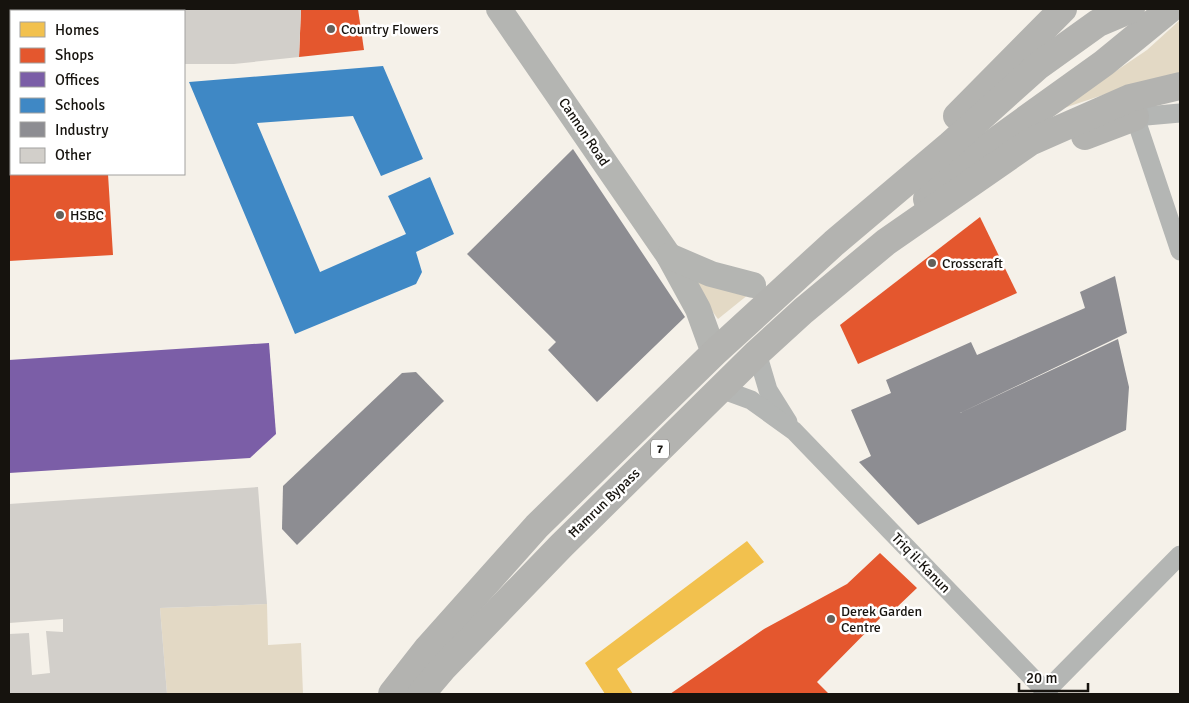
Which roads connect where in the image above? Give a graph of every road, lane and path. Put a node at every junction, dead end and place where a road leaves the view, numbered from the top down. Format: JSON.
{"nodes":[{"id":1,"x":499,"y":9,"type":"edge"},
{"id":2,"x":1064,"y":9,"type":"edge"},
{"id":3,"x":1131,"y":9,"type":"edge"},
{"id":4,"x":1170,"y":9,"type":"edge"},
{"id":5,"x":1180,"y":86,"type":"edge"},
{"id":6,"x":1180,"y":113,"type":"edge"},
{"id":7,"x":1135,"y":117,"type":"junction"},
{"id":8,"x":886,"y":242,"type":"junction"},
{"id":9,"x":834,"y":243,"type":"junction"},
{"id":10,"x":1180,"y":251,"type":"edge"},
{"id":11,"x":669,"y":256,"type":"junction"},
{"id":12,"x":753,"y":285,"type":"dead end"},
{"id":13,"x":803,"y":311,"type":"junction"},
{"id":14,"x":714,"y":353,"type":"junction"},
{"id":15,"x":757,"y":353,"type":"junction"},
{"id":16,"x":721,"y":388,"type":"junction"},
{"id":17,"x":794,"y":431,"type":"junction"},
{"id":18,"x":1180,"y":555,"type":"edge"},
{"id":19,"x":436,"y":658,"type":"junction"},
{"id":20,"x":1047,"y":693,"type":"edge"},
{"id":21,"x":385,"y":694,"type":"edge"},
{"id":22,"x":392,"y":694,"type":"edge"},
{"id":23,"x":421,"y":694,"type":"edge"},
{"id":24,"x":425,"y":694,"type":"edge"}],
"edges":[{"from":1,"to":11,"type":"street","name":"Cannon Road"},
{"from":2,"to":9,"type":"highway"},
{"from":3,"to":9,"type":"highway"},
{"from":4,"to":8,"type":"highway"},
{"from":5,"to":8,"type":"highway"},
{"from":6,"to":7,"type":"street"},
{"from":7,"to":10,"type":"street"},
{"from":7,"to":13,"type":"highway"},
{"from":8,"to":13,"type":"highway","name":"Ħamrun Bypass","number":"7"},
{"from":9,"to":14,"type":"highway","name":"Ħamrun Bypass","number":"7"},
{"from":11,"to":12,"type":"street"},
{"from":11,"to":14,"type":"street","name":"Cannon Road"},
{"from":13,"to":15,"type":"highway","name":"Ħamrun Bypass","number":"7"},
{"from":14,"to":19,"type":"highway","name":"Ħamrun Bypass","number":"7"},
{"from":15,"to":16,"type":"highway","name":"Ħamrun Bypass","number":"7"},
{"from":15,"to":17,"type":"street","name":"Triq il-Kanun"},
{"from":16,"to":17,"type":"street","name":"Triq il-Kanun"},
{"from":16,"to":19,"type":"highway","name":"Ħamrun Bypass","number":"7"},
{"from":17,"to":20,"type":"street","name":"Triq il-Kanun"},
{"from":18,"to":20,"type":"street"},
{"from":19,"to":21,"type":"highway"},
{"from":19,"to":22,"type":"highway","name":"Ħamrun Bypass","number":"7"},
{"from":19,"to":23,"type":"highway","name":"Ħamrun Bypass","number":"7"},
{"from":19,"to":24,"type":"highway"}]}
